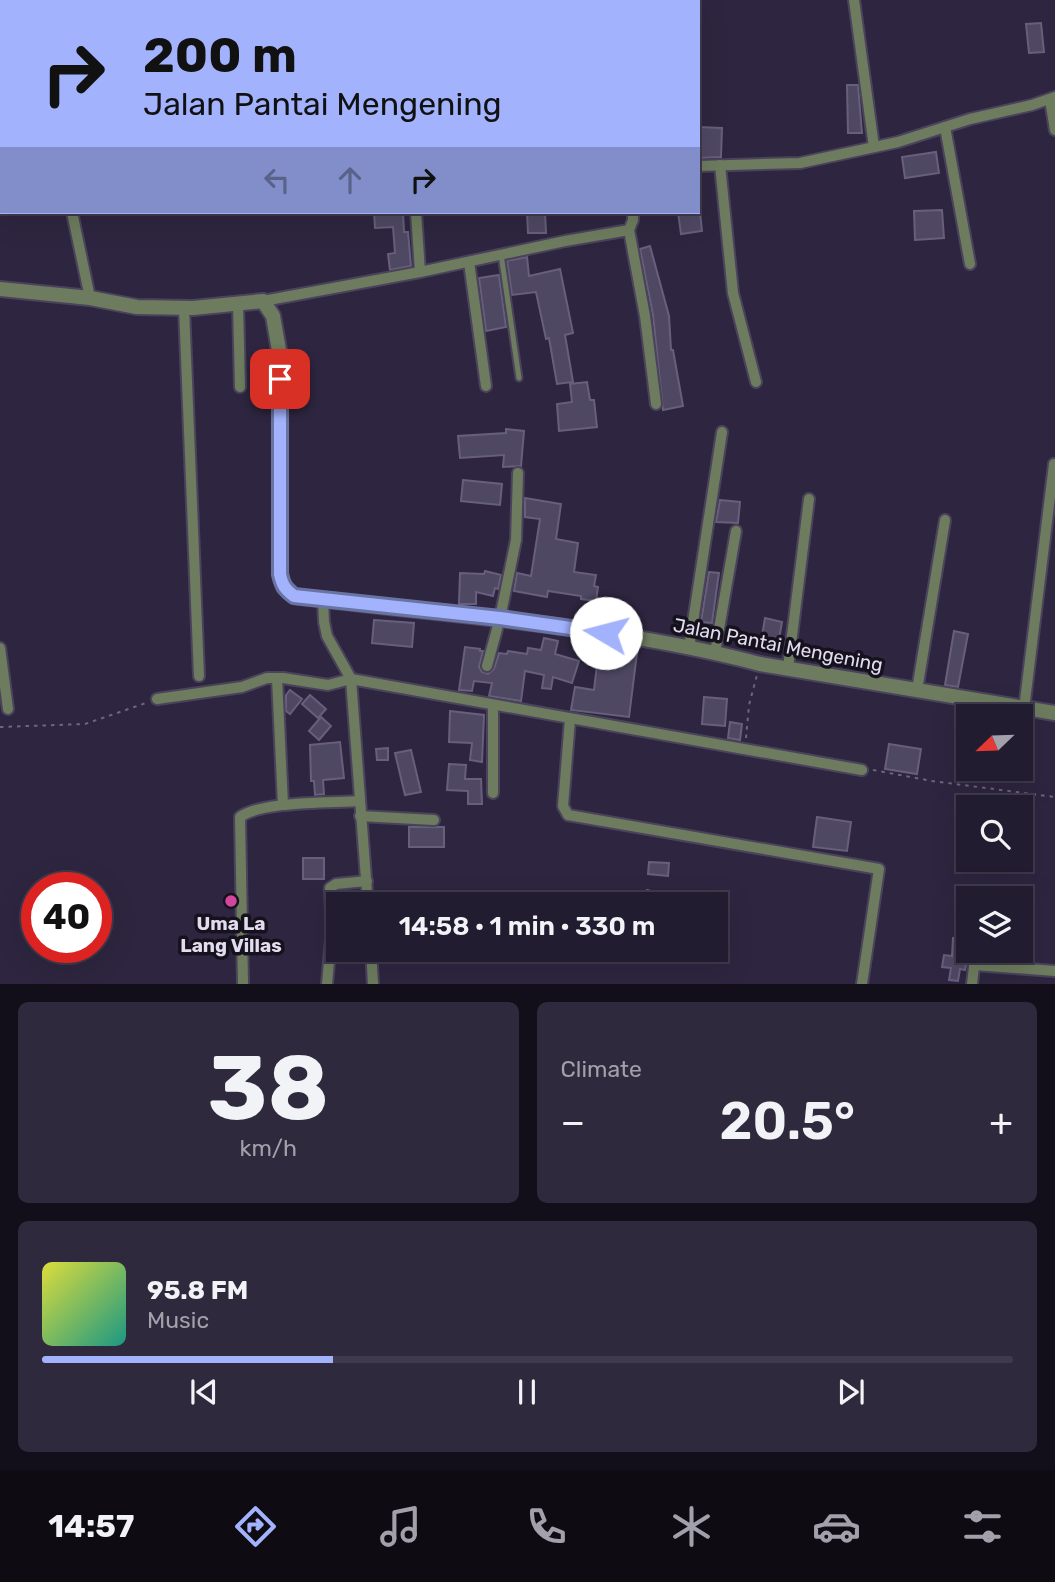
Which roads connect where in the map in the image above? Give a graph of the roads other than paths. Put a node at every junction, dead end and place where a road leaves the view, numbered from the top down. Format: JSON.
{"nodes":[{"id":1,"x":854,"y":0,"type":"edge"},
{"id":2,"x":1053,"y":99,"type":"edge"},
{"id":3,"x":945,"y":127,"type":"junction"},
{"id":4,"x":1055,"y":130,"type":"edge"},
{"id":5,"x":874,"y":147,"type":"junction"},
{"id":6,"x":720,"y":165,"type":"junction"},
{"id":7,"x":700,"y":166,"type":"edge"},
{"id":8,"x":72,"y":214,"type":"edge"},
{"id":9,"x":416,"y":214,"type":"edge"},
{"id":10,"x":633,"y":214,"type":"edge"},
{"id":11,"x":629,"y":230,"type":"junction"},
{"id":12,"x":501,"y":254,"type":"junction"},
{"id":13,"x":469,"y":262,"type":"junction"},
{"id":14,"x":970,"y":264,"type":"dead end"},
{"id":15,"x":420,"y":272,"type":"junction"},
{"id":16,"x":0,"y":289,"type":"edge"},
{"id":17,"x":90,"y":298,"type":"junction"},
{"id":18,"x":263,"y":301,"type":"junction"},
{"id":19,"x":238,"y":303,"type":"junction"},
{"id":20,"x":184,"y":308,"type":"junction"},
{"id":21,"x":519,"y":378,"type":"dead end"},
{"id":22,"x":755,"y":382,"type":"dead end"},
{"id":23,"x":486,"y":386,"type":"dead end"},
{"id":24,"x":240,"y":387,"type":"dead end"},
{"id":25,"x":656,"y":404,"type":"dead end"},
{"id":26,"x":722,"y":432,"type":"dead end"},
{"id":27,"x":1054,"y":464,"type":"edge"},
{"id":28,"x":519,"y":473,"type":"dead end"},
{"id":29,"x":809,"y":499,"type":"dead end"},
{"id":30,"x":945,"y":520,"type":"dead end"},
{"id":31,"x":736,"y":531,"type":"dead end"},
{"id":32,"x":323,"y":599,"type":"junction"},
{"id":33,"x":500,"y":618,"type":"junction"},
{"id":34,"x":0,"y":648,"type":"edge"},
{"id":35,"x":690,"y":648,"type":"junction"},
{"id":36,"x":715,"y":652,"type":"junction"},
{"id":37,"x":487,"y":666,"type":"dead end"},
{"id":38,"x":788,"y":668,"type":"junction"},
{"id":39,"x":199,"y":676,"type":"dead end"},
{"id":40,"x":277,"y":678,"type":"junction"},
{"id":41,"x":351,"y":683,"type":"junction"},
{"id":42,"x":917,"y":690,"type":"junction"},
{"id":43,"x":157,"y":699,"type":"road end"},
{"id":44,"x":996,"y":704,"type":"edge"},
{"id":45,"x":1025,"y":704,"type":"edge"},
{"id":46,"x":493,"y":706,"type":"junction"},
{"id":47,"x":8,"y":709,"type":"dead end"},
{"id":48,"x":1033,"y":710,"type":"edge"},
{"id":49,"x":1055,"y":713,"type":"edge"},
{"id":50,"x":570,"y":719,"type":"junction"},
{"id":51,"x":862,"y":770,"type":"road end"},
{"id":52,"x":493,"y":793,"type":"dead end"},
{"id":53,"x":359,"y":801,"type":"junction"},
{"id":54,"x":283,"y":805,"type":"junction"},
{"id":55,"x":360,"y":816,"type":"junction"},
{"id":56,"x":434,"y":820,"type":"dead end"},
{"id":57,"x":367,"y":881,"type":"junction"},
{"id":58,"x":367,"y":892,"type":"edge"},
{"id":59,"x":372,"y":962,"type":"edge"},
{"id":60,"x":974,"y":965,"type":"joint"},
{"id":61,"x":1028,"y":970,"type":"junction"},
{"id":62,"x":1055,"y":971,"type":"edge"},
{"id":63,"x":243,"y":984,"type":"edge"},
{"id":64,"x":327,"y":984,"type":"edge"},
{"id":65,"x":373,"y":984,"type":"edge"},
{"id":66,"x":862,"y":984,"type":"edge"},
{"id":67,"x":972,"y":984,"type":"edge"},
{"id":68,"x":1026,"y":984,"type":"edge"}],
"edges":[{"from":1,"to":5,"type":"street"},
{"from":2,"to":3,"type":"street"},
{"from":2,"to":4,"type":"street"},
{"from":3,"to":5,"type":"street"},
{"from":3,"to":14,"type":"street"},
{"from":5,"to":6,"type":"street"},
{"from":6,"to":7,"type":"street"},
{"from":6,"to":22,"type":"street"},
{"from":8,"to":17,"type":"street"},
{"from":9,"to":15,"type":"street"},
{"from":10,"to":11,"type":"street"},
{"from":11,"to":12,"type":"street"},
{"from":11,"to":25,"type":"street"},
{"from":12,"to":13,"type":"street"},
{"from":12,"to":21,"type":"lane"},
{"from":13,"to":15,"type":"street"},
{"from":13,"to":23,"type":"street"},
{"from":15,"to":18,"type":"street"},
{"from":16,"to":17,"type":"street"},
{"from":17,"to":20,"type":"street"},
{"from":18,"to":19,"type":"street"},
{"from":18,"to":32,"type":"street","name":"Jalan Pantai Mengening"},
{"from":19,"to":20,"type":"street"},
{"from":19,"to":24,"type":"street"},
{"from":20,"to":39,"type":"street"},
{"from":26,"to":35,"type":"street"},
{"from":27,"to":45,"type":"street"},
{"from":28,"to":33,"type":"street"},
{"from":29,"to":38,"type":"street"},
{"from":30,"to":42,"type":"street"},
{"from":31,"to":36,"type":"street"},
{"from":32,"to":33,"type":"street","name":"Jalan Pantai Mengening"},
{"from":32,"to":41,"type":"street"},
{"from":33,"to":35,"type":"street","name":"Jalan Pantai Mengening"},
{"from":33,"to":37,"type":"street"},
{"from":34,"to":47,"type":"street"},
{"from":35,"to":36,"type":"street","name":"Jalan Pantai Mengening"},
{"from":36,"to":38,"type":"street","name":"Jalan Pantai Mengening"},
{"from":38,"to":42,"type":"street","name":"Jalan Pantai Mengening"},
{"from":40,"to":41,"type":"street"},
{"from":40,"to":43,"type":"street"},
{"from":40,"to":54,"type":"street"},
{"from":41,"to":46,"type":"street"},
{"from":41,"to":53,"type":"street"},
{"from":42,"to":44,"type":"street","name":"Jalan Pantai Mengening"},
{"from":46,"to":50,"type":"street"},
{"from":46,"to":52,"type":"street"},
{"from":48,"to":49,"type":"street","name":"Jalan Pantai Mengening"},
{"from":50,"to":51,"type":"street"},
{"from":50,"to":66,"type":"street"},
{"from":53,"to":54,"type":"street"},
{"from":53,"to":55,"type":"street"},
{"from":54,"to":63,"type":"street"},
{"from":55,"to":56,"type":"street"},
{"from":55,"to":57,"type":"street"},
{"from":57,"to":58,"type":"street"},
{"from":57,"to":64,"type":"street"},
{"from":59,"to":65,"type":"street"},
{"from":60,"to":61,"type":"street"},
{"from":60,"to":67,"type":"street"},
{"from":61,"to":62,"type":"street"},
{"from":61,"to":68,"type":"street"}]}
